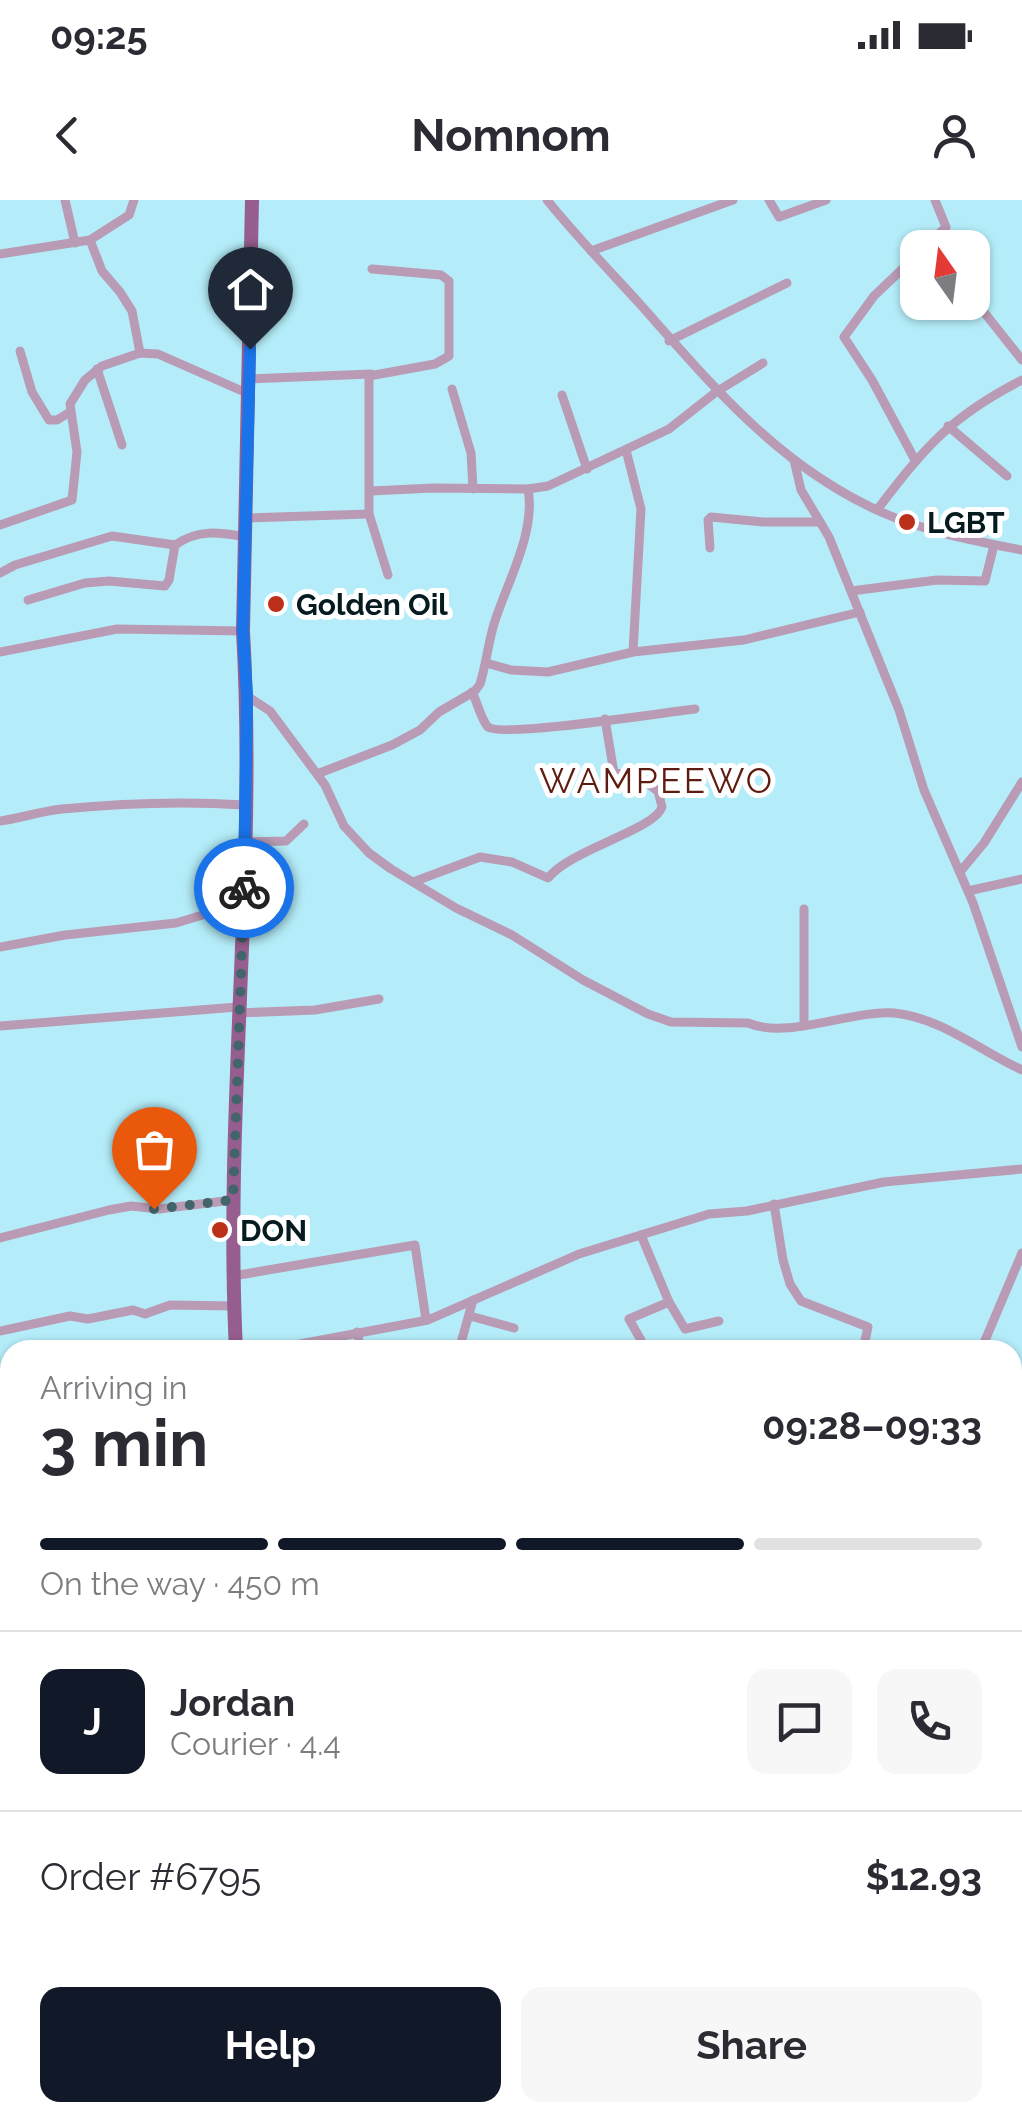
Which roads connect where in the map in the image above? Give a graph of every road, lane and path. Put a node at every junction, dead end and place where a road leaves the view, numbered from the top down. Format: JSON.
{"nodes":[{"id":1,"x":64,"y":200,"type":"edge"},
{"id":2,"x":134,"y":200,"type":"edge"},
{"id":3,"x":252,"y":200,"type":"edge"},
{"id":4,"x":547,"y":200,"type":"edge"},
{"id":5,"x":733,"y":200,"type":"edge"},
{"id":6,"x":768,"y":200,"type":"edge"},
{"id":7,"x":826,"y":200,"type":"edge"},
{"id":8,"x":935,"y":200,"type":"edge"},
{"id":9,"x":942,"y":230,"type":"edge"},
{"id":10,"x":90,"y":240,"type":"junction"},
{"id":11,"x":76,"y":243,"type":"junction"},
{"id":12,"x":591,"y":251,"type":"junction"},
{"id":13,"x":0,"y":254,"type":"edge"},
{"id":14,"x":372,"y":269,"type":"dead end"},
{"id":15,"x":900,"y":271,"type":"edge"},
{"id":16,"x":787,"y":283,"type":"dead end"},
{"id":17,"x":990,"y":320,"type":"edge"},
{"id":18,"x":669,"y":341,"type":"junction"},
{"id":19,"x":20,"y":351,"type":"dead end"},
{"id":20,"x":140,"y":353,"type":"junction"},
{"id":21,"x":1022,"y":360,"type":"edge"},
{"id":22,"x":763,"y":364,"type":"dead end"},
{"id":23,"x":97,"y":369,"type":"junction"},
{"id":24,"x":371,"y":374,"type":"junction"},
{"id":25,"x":1022,"y":380,"type":"edge"},
{"id":26,"x":249,"y":387,"type":"junction"},
{"id":27,"x":452,"y":389,"type":"dead end"},
{"id":28,"x":716,"y":392,"type":"junction"},
{"id":29,"x":562,"y":395,"type":"dead end"},
{"id":30,"x":70,"y":412,"type":"junction"},
{"id":31,"x":948,"y":426,"type":"junction"},
{"id":32,"x":122,"y":444,"type":"dead end"},
{"id":33,"x":626,"y":450,"type":"junction"},
{"id":34,"x":794,"y":460,"type":"junction"},
{"id":35,"x":915,"y":460,"type":"junction"},
{"id":36,"x":587,"y":469,"type":"junction"},
{"id":37,"x":1007,"y":476,"type":"dead end"},
{"id":38,"x":473,"y":489,"type":"junction"},
{"id":39,"x":528,"y":489,"type":"junction"},
{"id":40,"x":371,"y":491,"type":"junction"},
{"id":41,"x":878,"y":510,"type":"junction"},
{"id":42,"x":370,"y":514,"type":"junction"},
{"id":43,"x":248,"y":518,"type":"junction"},
{"id":44,"x":820,"y":522,"type":"junction"},
{"id":45,"x":0,"y":526,"type":"edge"},
{"id":46,"x":247,"y":537,"type":"junction"},
{"id":47,"x":994,"y":544,"type":"junction"},
{"id":48,"x":175,"y":545,"type":"junction"},
{"id":49,"x":710,"y":548,"type":"dead end"},
{"id":50,"x":1022,"y":550,"type":"edge"},
{"id":51,"x":0,"y":573,"type":"edge"},
{"id":52,"x":388,"y":576,"type":"dead end"},
{"id":53,"x":851,"y":590,"type":"junction"},
{"id":54,"x":28,"y":600,"type":"dead end"},
{"id":55,"x":860,"y":612,"type":"junction"},
{"id":56,"x":243,"y":631,"type":"junction"},
{"id":57,"x":0,"y":652,"type":"edge"},
{"id":58,"x":633,"y":652,"type":"junction"},
{"id":59,"x":486,"y":662,"type":"junction"},
{"id":60,"x":472,"y":692,"type":"junction"},
{"id":61,"x":247,"y":696,"type":"junction"},
{"id":62,"x":696,"y":710,"type":"dead end"},
{"id":63,"x":604,"y":719,"type":"junction"},
{"id":64,"x":317,"y":774,"type":"junction"},
{"id":65,"x":1022,"y":782,"type":"edge"},
{"id":66,"x":245,"y":805,"type":"junction"},
{"id":67,"x":0,"y":821,"type":"edge"},
{"id":68,"x":304,"y":824,"type":"dead end"},
{"id":69,"x":245,"y":842,"type":"junction"},
{"id":70,"x":960,"y":872,"type":"junction"},
{"id":71,"x":1022,"y":879,"type":"edge"},
{"id":72,"x":413,"y":882,"type":"junction"},
{"id":73,"x":968,"y":890,"type":"junction"},
{"id":74,"x":804,"y":909,"type":"dead end"},
{"id":75,"x":244,"y":914,"type":"junction"},
{"id":76,"x":0,"y":947,"type":"edge"},
{"id":77,"x":379,"y":1000,"type":"dead end"},
{"id":78,"x":238,"y":1010,"type":"junction"},
{"id":79,"x":804,"y":1024,"type":"junction"},
{"id":80,"x":0,"y":1026,"type":"edge"},
{"id":81,"x":1022,"y":1047,"type":"edge"},
{"id":82,"x":1022,"y":1070,"type":"edge"},
{"id":83,"x":1022,"y":1169,"type":"edge"},
{"id":84,"x":233,"y":1200,"type":"junction"},
{"id":85,"x":774,"y":1204,"type":"junction"},
{"id":86,"x":641,"y":1235,"type":"junction"},
{"id":87,"x":0,"y":1238,"type":"edge"},
{"id":88,"x":1022,"y":1253,"type":"edge"},
{"id":89,"x":234,"y":1276,"type":"junction"},
{"id":90,"x":473,"y":1300,"type":"junction"},
{"id":91,"x":670,"y":1302,"type":"junction"},
{"id":92,"x":234,"y":1306,"type":"junction"},
{"id":93,"x":470,"y":1316,"type":"junction"},
{"id":94,"x":426,"y":1320,"type":"junction"},
{"id":95,"x":720,"y":1320,"type":"dead end"},
{"id":96,"x":514,"y":1328,"type":"dead end"},
{"id":97,"x":0,"y":1331,"type":"edge"},
{"id":98,"x":356,"y":1332,"type":"junction"},
{"id":99,"x":236,"y":1340,"type":"edge"},
{"id":100,"x":317,"y":1340,"type":"edge"},
{"id":101,"x":358,"y":1340,"type":"edge"},
{"id":102,"x":464,"y":1340,"type":"edge"},
{"id":103,"x":641,"y":1340,"type":"edge"},
{"id":104,"x":865,"y":1340,"type":"edge"},
{"id":105,"x":985,"y":1340,"type":"edge"}],
"edges":[{"from":1,"to":11,"type":"street"},
{"from":2,"to":10,"type":"street"},
{"from":3,"to":26,"type":"main road"},
{"from":4,"to":12,"type":"street"},
{"from":5,"to":12,"type":"street"},
{"from":6,"to":7,"type":"street"},
{"from":8,"to":9,"type":"street"},
{"from":10,"to":11,"type":"street"},
{"from":10,"to":20,"type":"street"},
{"from":11,"to":13,"type":"street"},
{"from":12,"to":18,"type":"street"},
{"from":14,"to":24,"type":"street"},
{"from":15,"to":35,"type":"street"},
{"from":16,"to":18,"type":"street"},
{"from":17,"to":21,"type":"street"},
{"from":18,"to":28,"type":"street"},
{"from":19,"to":30,"type":"street"},
{"from":20,"to":23,"type":"street"},
{"from":20,"to":26,"type":"street"},
{"from":22,"to":28,"type":"street"},
{"from":23,"to":30,"type":"street"},
{"from":23,"to":32,"type":"street"},
{"from":24,"to":26,"type":"street"},
{"from":24,"to":40,"type":"street"},
{"from":25,"to":31,"type":"street"},
{"from":26,"to":43,"type":"main road"},
{"from":27,"to":38,"type":"street"},
{"from":28,"to":33,"type":"street"},
{"from":28,"to":34,"type":"street"},
{"from":29,"to":36,"type":"street"},
{"from":30,"to":45,"type":"street"},
{"from":31,"to":35,"type":"street"},
{"from":31,"to":37,"type":"street"},
{"from":33,"to":36,"type":"street"},
{"from":33,"to":58,"type":"street"},
{"from":34,"to":41,"type":"street"},
{"from":34,"to":44,"type":"street"},
{"from":35,"to":41,"type":"street"},
{"from":36,"to":39,"type":"street"},
{"from":38,"to":39,"type":"street"},
{"from":38,"to":40,"type":"street"},
{"from":39,"to":59,"type":"street"},
{"from":40,"to":42,"type":"street"},
{"from":41,"to":47,"type":"street"},
{"from":42,"to":43,"type":"street"},
{"from":42,"to":52,"type":"street"},
{"from":43,"to":46,"type":"main road"},
{"from":44,"to":49,"type":"street"},
{"from":44,"to":53,"type":"street"},
{"from":46,"to":48,"type":"street"},
{"from":46,"to":56,"type":"main road"},
{"from":47,"to":50,"type":"street"},
{"from":47,"to":53,"type":"street"},
{"from":48,"to":51,"type":"street"},
{"from":48,"to":54,"type":"street"},
{"from":53,"to":55,"type":"street"},
{"from":55,"to":58,"type":"street"},
{"from":55,"to":70,"type":"street"},
{"from":56,"to":57,"type":"street"},
{"from":56,"to":61,"type":"main road"},
{"from":58,"to":59,"type":"street"},
{"from":59,"to":60,"type":"street"},
{"from":60,"to":63,"type":"street"},
{"from":60,"to":64,"type":"street"},
{"from":61,"to":64,"type":"street"},
{"from":61,"to":66,"type":"main road"},
{"from":62,"to":63,"type":"street"},
{"from":63,"to":72,"type":"street"},
{"from":64,"to":72,"type":"street"},
{"from":65,"to":70,"type":"street"},
{"from":66,"to":67,"type":"street"},
{"from":66,"to":69,"type":"main road"},
{"from":68,"to":69,"type":"street"},
{"from":69,"to":75,"type":"main road"},
{"from":70,"to":73,"type":"street"},
{"from":71,"to":73,"type":"street"},
{"from":72,"to":79,"type":"street"},
{"from":73,"to":81,"type":"street"},
{"from":74,"to":79,"type":"street"},
{"from":75,"to":76,"type":"street"},
{"from":75,"to":78,"type":"main road"},
{"from":77,"to":78,"type":"street"},
{"from":78,"to":80,"type":"street"},
{"from":78,"to":84,"type":"main road"},
{"from":79,"to":82,"type":"street"},
{"from":83,"to":85,"type":"street"},
{"from":84,"to":87,"type":"street"},
{"from":84,"to":89,"type":"main road"},
{"from":85,"to":86,"type":"street"},
{"from":85,"to":104,"type":"street"},
{"from":86,"to":90,"type":"street"},
{"from":86,"to":91,"type":"street"},
{"from":88,"to":105,"type":"street"},
{"from":89,"to":92,"type":"main road"},
{"from":89,"to":94,"type":"street"},
{"from":90,"to":93,"type":"street"},
{"from":90,"to":94,"type":"street"},
{"from":91,"to":95,"type":"street"},
{"from":91,"to":103,"type":"street"},
{"from":92,"to":97,"type":"street"},
{"from":92,"to":99,"type":"main road"},
{"from":93,"to":96,"type":"street"},
{"from":93,"to":102,"type":"street"},
{"from":94,"to":98,"type":"street"},
{"from":98,"to":100,"type":"street"},
{"from":98,"to":101,"type":"street"}]}
